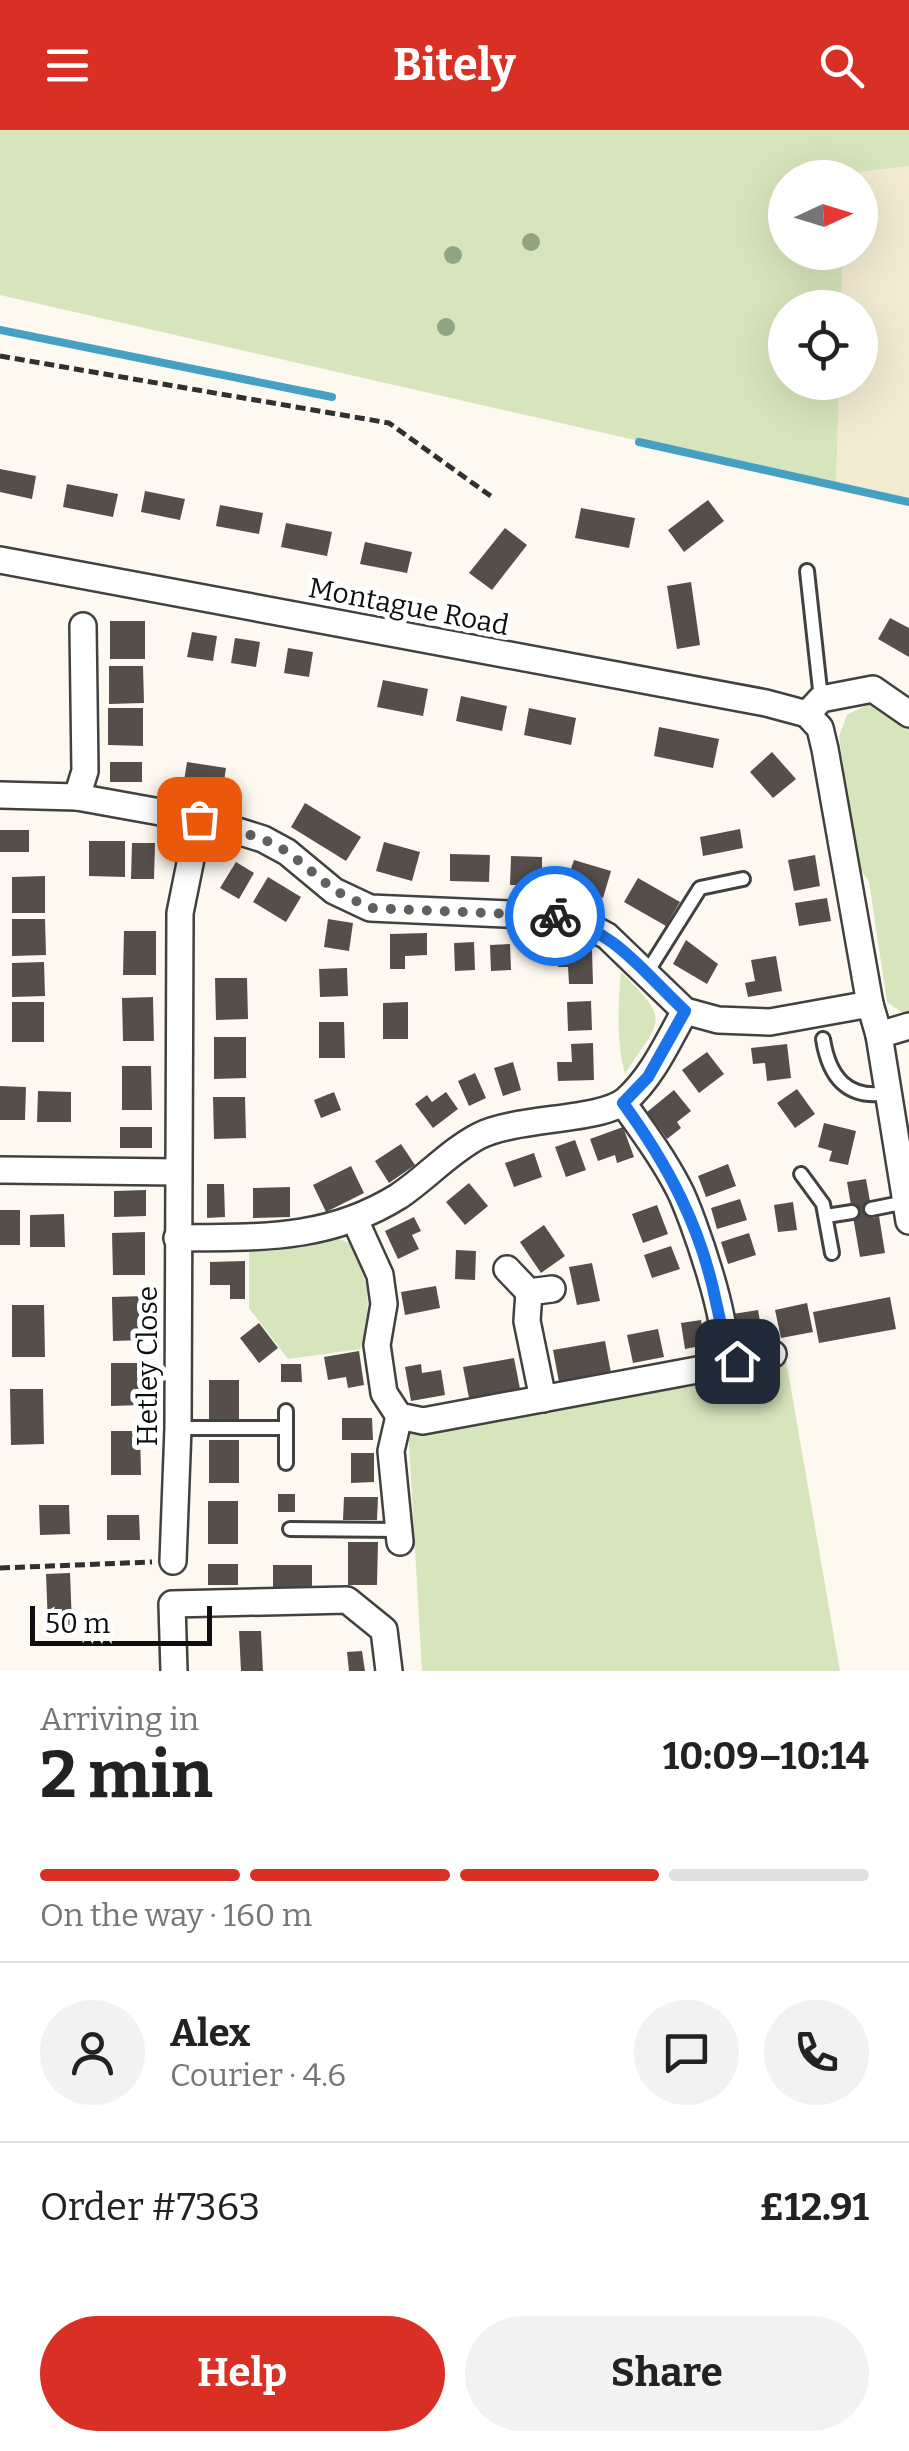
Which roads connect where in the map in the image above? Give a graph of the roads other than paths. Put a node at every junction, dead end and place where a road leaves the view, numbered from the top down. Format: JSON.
{"nodes":[{"id":1,"x":0,"y":560,"type":"edge"},
{"id":2,"x":808,"y":571,"type":"dead end"},
{"id":3,"x":83,"y":626,"type":"dead end"},
{"id":4,"x":814,"y":707,"type":"junction"},
{"id":5,"x":909,"y":714,"type":"edge"},
{"id":6,"x":0,"y":795,"type":"edge"},
{"id":7,"x":78,"y":797,"type":"junction"},
{"id":8,"x":199,"y":819,"type":"junction"},
{"id":9,"x":743,"y":879,"type":"dead end"},
{"id":10,"x":646,"y":974,"type":"junction"},
{"id":11,"x":870,"y":1004,"type":"junction"},
{"id":12,"x":685,"y":1011,"type":"junction"},
{"id":13,"x":909,"y":1026,"type":"edge"},
{"id":14,"x":879,"y":1035,"type":"junction"},
{"id":15,"x":823,"y":1038,"type":"dead end"},
{"id":16,"x":888,"y":1093,"type":"junction"},
{"id":17,"x":623,"y":1103,"type":"junction"},
{"id":18,"x":0,"y":1170,"type":"edge"},
{"id":19,"x":178,"y":1172,"type":"junction"},
{"id":20,"x":801,"y":1174,"type":"dead end"},
{"id":21,"x":871,"y":1208,"type":"dead end"},
{"id":22,"x":852,"y":1212,"type":"dead end"},
{"id":23,"x":908,"y":1212,"type":"edge"},
{"id":24,"x":826,"y":1216,"type":"junction"},
{"id":25,"x":355,"y":1220,"type":"junction"},
{"id":26,"x":177,"y":1238,"type":"junction"},
{"id":27,"x":832,"y":1253,"type":"dead end"},
{"id":28,"x":508,"y":1269,"type":"dead end"},
{"id":29,"x":773,"y":1354,"type":"dead end"},
{"id":30,"x":723,"y":1357,"type":"junction"},
{"id":31,"x":543,"y":1399,"type":"junction"},
{"id":32,"x":286,"y":1411,"type":"dead end"},
{"id":33,"x":399,"y":1416,"type":"junction"},
{"id":34,"x":178,"y":1428,"type":"junction"},
{"id":35,"x":286,"y":1428,"type":"junction"},
{"id":36,"x":286,"y":1463,"type":"dead end"},
{"id":37,"x":290,"y":1530,"type":"dead end"},
{"id":38,"x":400,"y":1536,"type":"joint"},
{"id":39,"x":173,"y":1561,"type":"road end"},
{"id":40,"x":174,"y":1671,"type":"edge"},
{"id":41,"x":389,"y":1671,"type":"edge"}],
"edges":[{"from":1,"to":4,"type":"street","name":"Montague Road"},
{"from":2,"to":4,"type":"lane"},
{"from":3,"to":7,"type":"street"},
{"from":4,"to":5,"type":"street"},
{"from":4,"to":11,"type":"street"},
{"from":6,"to":7,"type":"street"},
{"from":7,"to":8,"type":"street"},
{"from":8,"to":10,"type":"street"},
{"from":8,"to":19,"type":"street","name":"Hetley Close"},
{"from":9,"to":10,"type":"lane"},
{"from":10,"to":12,"type":"street"},
{"from":11,"to":12,"type":"street"},
{"from":11,"to":14,"type":"street"},
{"from":12,"to":17,"type":"street"},
{"from":13,"to":14,"type":"street"},
{"from":14,"to":16,"type":"street"},
{"from":15,"to":16,"type":"lane"},
{"from":16,"to":23,"type":"street"},
{"from":17,"to":25,"type":"street"},
{"from":17,"to":30,"type":"street"},
{"from":18,"to":19,"type":"street"},
{"from":19,"to":26,"type":"street","name":"Hetley Close"},
{"from":20,"to":24,"type":"lane"},
{"from":21,"to":23,"type":"lane"},
{"from":22,"to":24,"type":"lane"},
{"from":24,"to":27,"type":"lane"},
{"from":25,"to":26,"type":"street"},
{"from":25,"to":33,"type":"street"},
{"from":26,"to":34,"type":"street","name":"Hetley Close"},
{"from":28,"to":31,"type":"street"},
{"from":29,"to":30,"type":"street"},
{"from":30,"to":31,"type":"street"},
{"from":31,"to":33,"type":"street"},
{"from":32,"to":35,"type":"lane"},
{"from":33,"to":38,"type":"street"},
{"from":34,"to":35,"type":"lane"},
{"from":34,"to":39,"type":"street","name":"Hetley Close"},
{"from":35,"to":36,"type":"lane"},
{"from":37,"to":38,"type":"lane"},
{"from":40,"to":41,"type":"street"}]}
